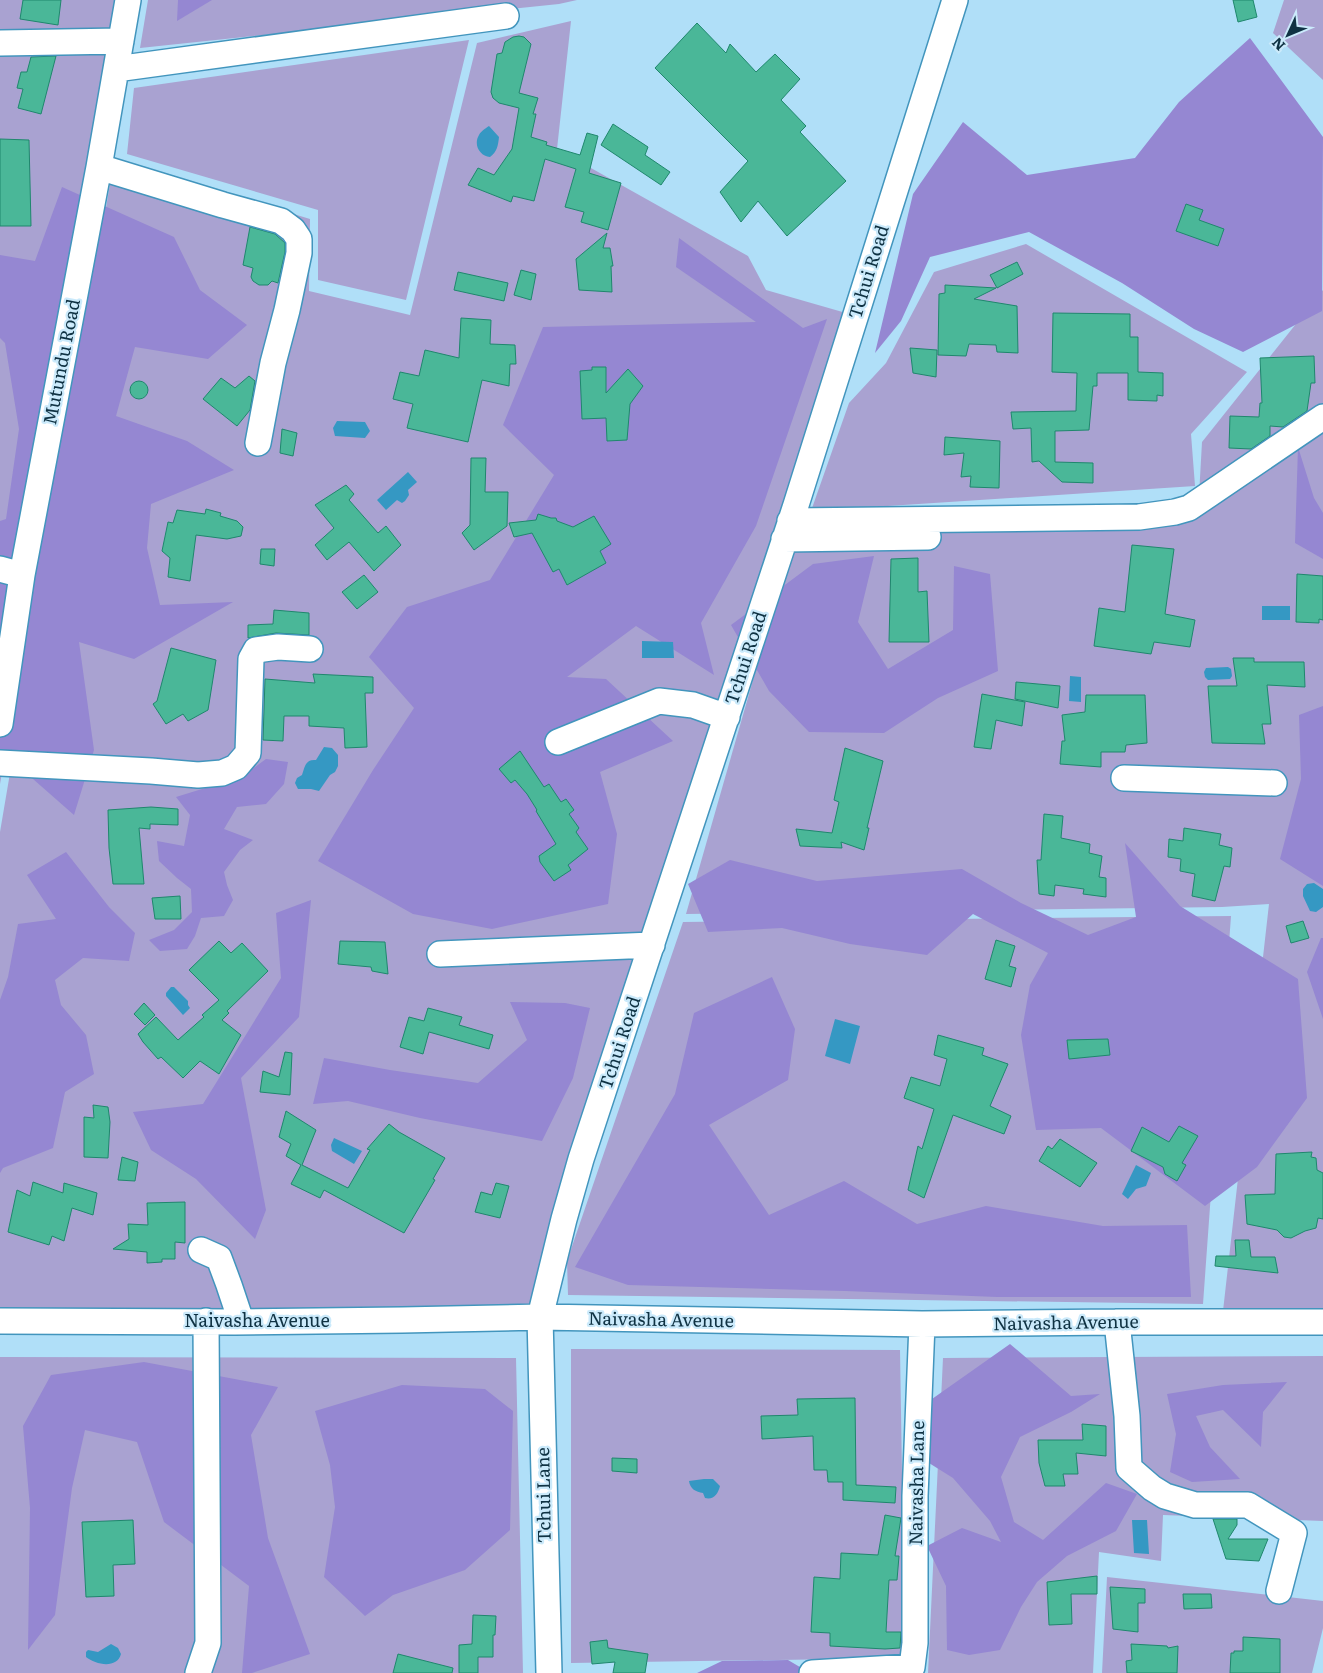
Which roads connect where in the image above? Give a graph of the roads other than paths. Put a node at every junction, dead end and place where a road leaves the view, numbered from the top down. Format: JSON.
{"nodes":[{"id":1,"x":128,"y":0,"type":"edge"},
{"id":2,"x":955,"y":0,"type":"edge"},
{"id":3,"x":506,"y":16,"type":"dead end"},
{"id":4,"x":121,"y":41,"type":"junction"},
{"id":5,"x":0,"y":43,"type":"edge"},
{"id":6,"x":116,"y":69,"type":"junction"},
{"id":7,"x":99,"y":167,"type":"junction"},
{"id":8,"x":1323,"y":417,"type":"edge"},
{"id":9,"x":258,"y":443,"type":"dead end"},
{"id":10,"x":1059,"y":503,"type":"dead end"},
{"id":11,"x":790,"y":522,"type":"junction"},
{"id":12,"x":1155,"y":532,"type":"dead end"},
{"id":13,"x":11,"y":572,"type":"edge"},
{"id":14,"x":310,"y":649,"type":"dead end"},
{"id":15,"x":726,"y":717,"type":"junction"},
{"id":16,"x":0,"y":724,"type":"edge"},
{"id":17,"x":558,"y":742,"type":"dead end"},
{"id":18,"x":0,"y":763,"type":"edge"},
{"id":19,"x":1124,"y":778,"type":"dead end"},
{"id":20,"x":1274,"y":783,"type":"dead end"},
{"id":21,"x":652,"y":945,"type":"junction"},
{"id":22,"x":440,"y":954,"type":"dead end"},
{"id":23,"x":201,"y":1250,"type":"dead end"},
{"id":24,"x":540,"y":1317,"type":"junction"},
{"id":25,"x":0,"y":1320,"type":"edge"},
{"id":26,"x":206,"y":1321,"type":"junction"},
{"id":27,"x":241,"y":1322,"type":"junction"},
{"id":28,"x":1117,"y":1322,"type":"junction"},
{"id":29,"x":1323,"y":1322,"type":"edge"},
{"id":30,"x":922,"y":1324,"type":"junction"},
{"id":31,"x":1279,"y":1590,"type":"dead end"},
{"id":32,"x":198,"y":1673,"type":"edge"},
{"id":33,"x":549,"y":1673,"type":"edge"},
{"id":34,"x":812,"y":1673,"type":"edge"}],
"edges":[{"from":1,"to":4,"type":"street","name":"Mutundu Road"},
{"from":2,"to":11,"type":"street","name":"Tchui Road"},
{"from":3,"to":6,"type":"street"},
{"from":4,"to":5,"type":"street"},
{"from":4,"to":6,"type":"street","name":"Mutundu Road"},
{"from":6,"to":7,"type":"street","name":"Mutundu Road"},
{"from":7,"to":9,"type":"street"},
{"from":7,"to":13,"type":"street","name":"Mutundu Road"},
{"from":8,"to":11,"type":"street"},
{"from":10,"to":11,"type":"street"},
{"from":11,"to":12,"type":"street"},
{"from":11,"to":15,"type":"street","name":"Tchui Road"},
{"from":13,"to":16,"type":"street","name":"Mutundu Road"},
{"from":14,"to":18,"type":"street"},
{"from":15,"to":17,"type":"street"},
{"from":15,"to":21,"type":"street","name":"Tchui Road"},
{"from":19,"to":20,"type":"street"},
{"from":21,"to":22,"type":"street"},
{"from":21,"to":24,"type":"street","name":"Tchui Road"},
{"from":23,"to":27,"type":"street"},
{"from":24,"to":27,"type":"street","name":"Naivasha Avenue"},
{"from":24,"to":30,"type":"street","name":"Naivasha Avenue"},
{"from":24,"to":33,"type":"street","name":"Tchui Lane"},
{"from":25,"to":26,"type":"street","name":"Naivasha Avenue"},
{"from":26,"to":27,"type":"street","name":"Naivasha Avenue"},
{"from":26,"to":32,"type":"street"},
{"from":28,"to":29,"type":"street","name":"Naivasha Avenue"},
{"from":28,"to":30,"type":"street","name":"Naivasha Avenue"},
{"from":28,"to":31,"type":"street"},
{"from":30,"to":34,"type":"street","name":"Naivasha Lane"}]}
